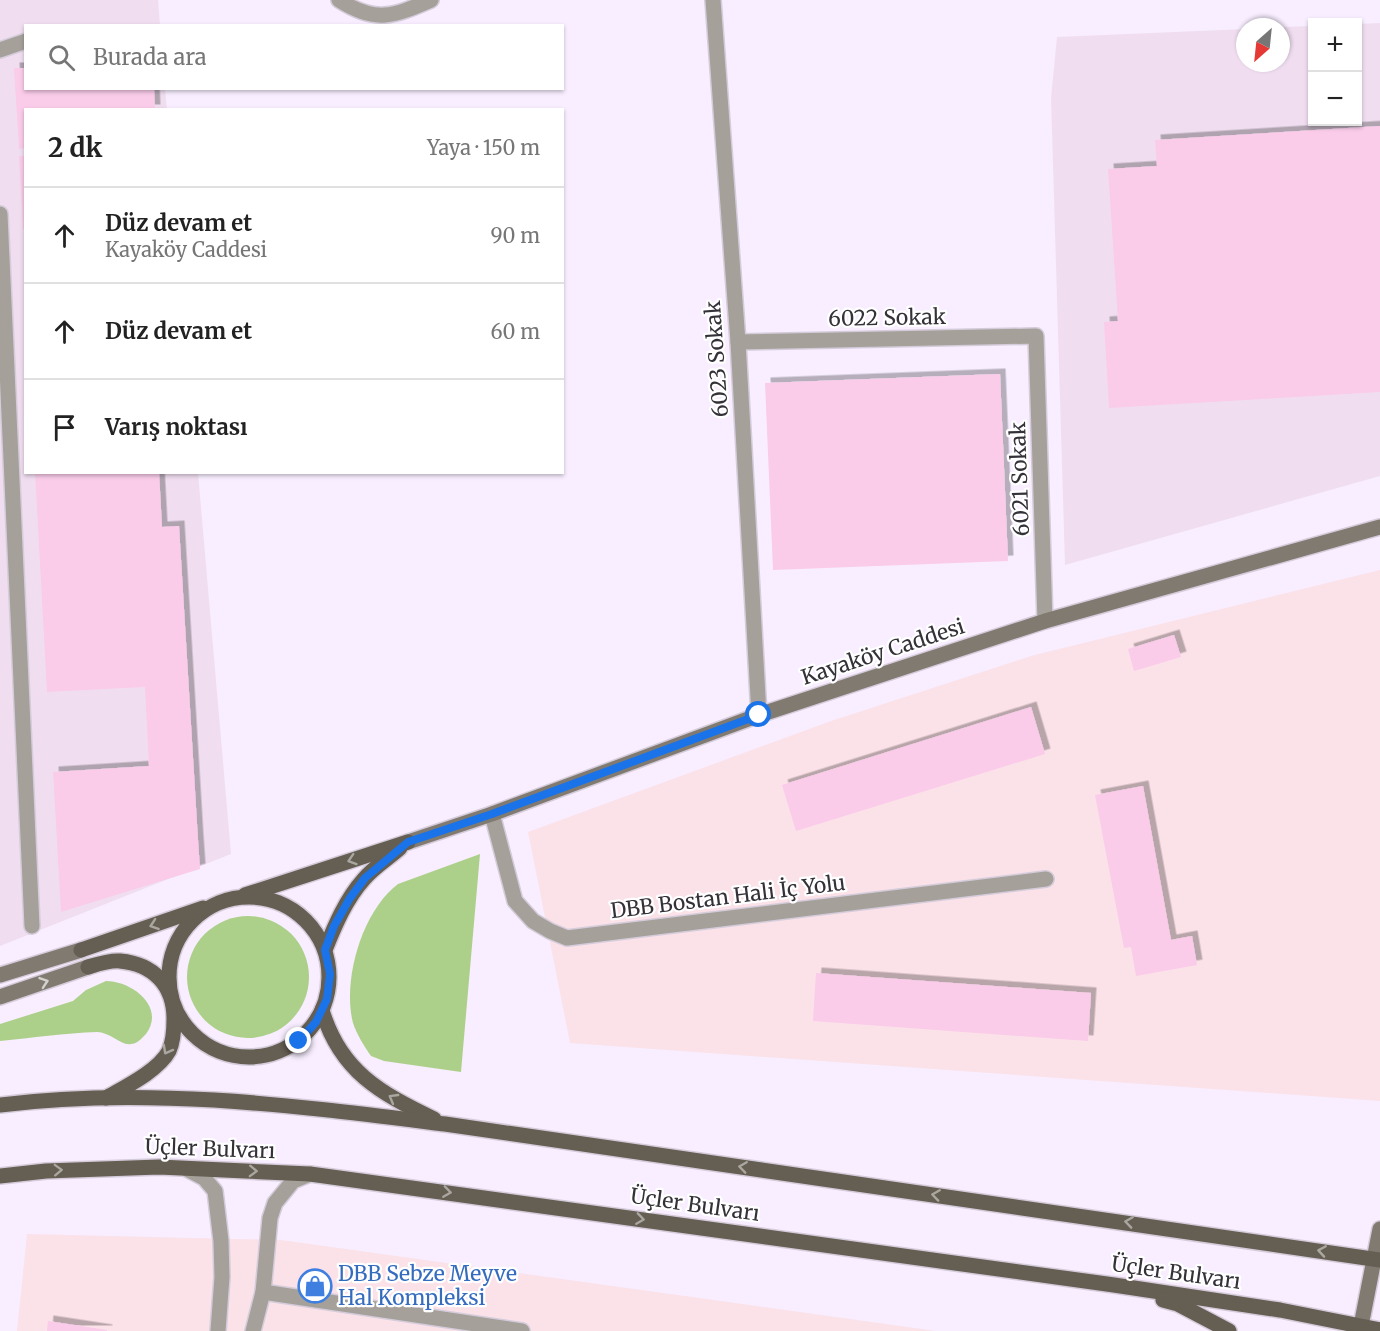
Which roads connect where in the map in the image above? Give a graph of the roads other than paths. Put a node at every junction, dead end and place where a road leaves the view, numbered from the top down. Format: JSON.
{"nodes":[{"id":1,"x":339,"y":0,"type":"edge"},
{"id":2,"x":431,"y":0,"type":"edge"},
{"id":3,"x":713,"y":0,"type":"edge"},
{"id":4,"x":24,"y":42,"type":"edge"},
{"id":5,"x":0,"y":50,"type":"edge"},
{"id":6,"x":0,"y":214,"type":"edge"},
{"id":7,"x":1036,"y":336,"type":"joint"},
{"id":8,"x":738,"y":342,"type":"junction"},
{"id":9,"x":6,"y":478,"type":"edge"},
{"id":10,"x":1380,"y":527,"type":"edge"},
{"id":11,"x":1045,"y":621,"type":"junction"},
{"id":12,"x":759,"y":715,"type":"junction"},
{"id":13,"x":492,"y":814,"type":"junction"},
{"id":14,"x":408,"y":842,"type":"junction"},
{"id":15,"x":1046,"y":879,"type":"dead end"},
{"id":16,"x":230,"y":900,"type":"junction"},
{"id":17,"x":32,"y":926,"type":"dead end"},
{"id":18,"x":81,"y":950,"type":"joint"},
{"id":19,"x":325,"y":950,"type":"junction"},
{"id":20,"x":88,"y":966,"type":"joint"},
{"id":21,"x":0,"y":975,"type":"edge"},
{"id":22,"x":170,"y":994,"type":"junction"},
{"id":23,"x":0,"y":997,"type":"edge"},
{"id":24,"x":322,"y":1010,"type":"junction"},
{"id":25,"x":105,"y":1098,"type":"junction"},
{"id":26,"x":0,"y":1105,"type":"edge"},
{"id":27,"x":445,"y":1124,"type":"junction"},
{"id":28,"x":187,"y":1169,"type":"junction"},
{"id":29,"x":310,"y":1174,"type":"junction"},
{"id":30,"x":0,"y":1176,"type":"edge"},
{"id":31,"x":1380,"y":1229,"type":"edge"},
{"id":32,"x":1377,"y":1260,"type":"edge"},
{"id":33,"x":1114,"y":1285,"type":"junction"},
{"id":34,"x":263,"y":1292,"type":"junction"},
{"id":35,"x":1361,"y":1328,"type":"edge"},
{"id":36,"x":1380,"y":1330,"type":"edge"},
{"id":37,"x":218,"y":1331,"type":"edge"},
{"id":38,"x":253,"y":1331,"type":"edge"},
{"id":39,"x":522,"y":1331,"type":"edge"},
{"id":40,"x":1228,"y":1331,"type":"edge"}],
"edges":[{"from":1,"to":2,"type":"street"},
{"from":3,"to":8,"type":"street","name":"6023 Sokak"},
{"from":4,"to":5,"type":"street"},
{"from":6,"to":9,"type":"street"},
{"from":7,"to":8,"type":"street","name":"6022 Sokak"},
{"from":7,"to":11,"type":"street","name":"6021 Sokak"},
{"from":8,"to":12,"type":"street","name":"6023 Sokak"},
{"from":9,"to":17,"type":"street"},
{"from":10,"to":11,"type":"street","name":"Kayaköy Caddesi"},
{"from":11,"to":12,"type":"street","name":"Kayaköy Caddesi"},
{"from":12,"to":13,"type":"street","name":"Kayaköy Caddesi"},
{"from":13,"to":14,"type":"street","name":"Kayaköy Caddesi"},
{"from":13,"to":15,"type":"street","name":"DBB Bostan Hali İç Yolu"},
{"from":14,"to":16,"type":"main road","one_way":true},
{"from":14,"to":19,"type":"main road"},
{"from":16,"to":18,"type":"main road","one_way":true},
{"from":16,"to":19,"type":"main road"},
{"from":16,"to":22,"type":"main road"},
{"from":18,"to":21,"type":"street"},
{"from":19,"to":24,"type":"main road"},
{"from":20,"to":22,"type":"main road"},
{"from":23,"to":20,"type":"street","one_way":true},
{"from":22,"to":24,"type":"main road"},
{"from":22,"to":25,"type":"main road","one_way":true},
{"from":27,"to":24,"type":"main road","one_way":true},
{"from":25,"to":26,"type":"main road","name":"Üçler Bulvarı"},
{"from":25,"to":27,"type":"main road","name":"Üçler Bulvarı"},
{"from":32,"to":27,"type":"main road","name":"Üçler Bulvarı","one_way":true},
{"from":28,"to":29,"type":"main road","name":"Üçler Bulvarı","one_way":true},
{"from":30,"to":28,"type":"main road","name":"Üçler Bulvarı","one_way":true},
{"from":28,"to":37,"type":"street"},
{"from":29,"to":33,"type":"main road","name":"Üçler Bulvarı","one_way":true},
{"from":29,"to":34,"type":"street"},
{"from":31,"to":32,"type":"street"},
{"from":32,"to":35,"type":"street"},
{"from":33,"to":35,"type":"main road","name":"Üçler Bulvarı"},
{"from":33,"to":40,"type":"main road"},
{"from":34,"to":38,"type":"street"},
{"from":34,"to":39,"type":"street"},
{"from":35,"to":36,"type":"main road","name":"Üçler Bulvarı"}]}
